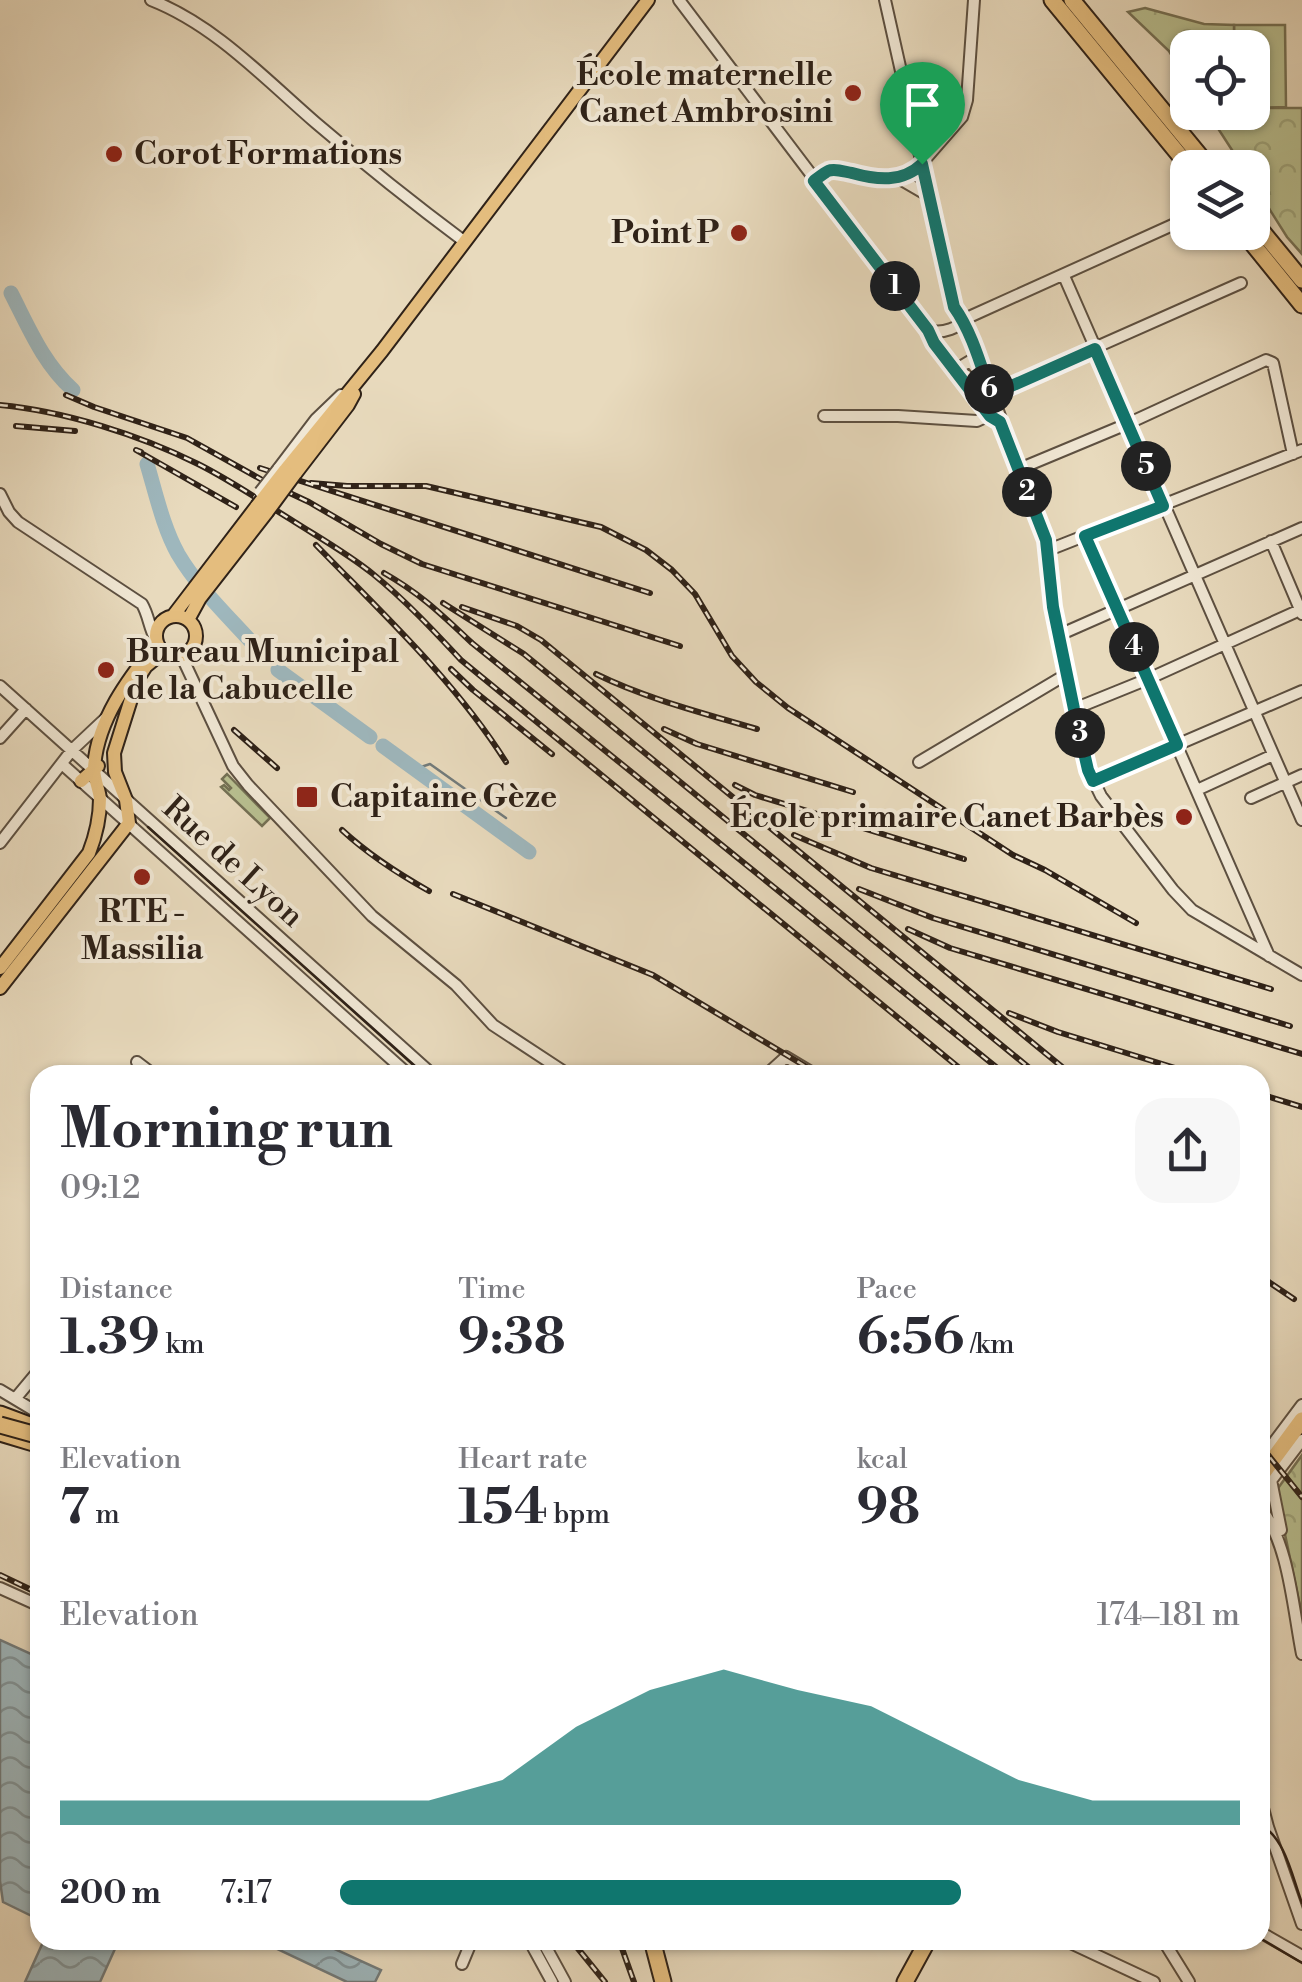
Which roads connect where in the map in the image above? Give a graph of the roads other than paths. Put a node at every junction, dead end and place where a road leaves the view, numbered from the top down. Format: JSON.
{"nodes":[{"id":1,"x":151,"y":0,"type":"edge"},
{"id":2,"x":678,"y":0,"type":"edge"},
{"id":3,"x":884,"y":0,"type":"edge"},
{"id":4,"x":974,"y":0,"type":"edge"},
{"id":5,"x":1052,"y":0,"type":"edge"},
{"id":6,"x":1072,"y":0,"type":"edge"},
{"id":7,"x":645,"y":2,"type":"edge"},
{"id":8,"x":1175,"y":150,"type":"edge"},
{"id":9,"x":1195,"y":150,"type":"edge"},
{"id":10,"x":922,"y":164,"type":"junction"},
{"id":11,"x":898,"y":178,"type":"junction"},
{"id":12,"x":814,"y":181,"type":"junction"},
{"id":13,"x":928,"y":196,"type":"junction"},
{"id":14,"x":1170,"y":226,"type":"edge"},
{"id":15,"x":1270,"y":241,"type":"edge"},
{"id":16,"x":465,"y":242,"type":"junction"},
{"id":17,"x":1258,"y":250,"type":"edge"},
{"id":18,"x":1064,"y":276,"type":"junction"},
{"id":19,"x":1302,"y":280,"type":"edge"},
{"id":20,"x":1242,"y":283,"type":"dead end"},
{"id":21,"x":1302,"y":305,"type":"edge"},
{"id":22,"x":954,"y":307,"type":"junction"},
{"id":23,"x":963,"y":324,"type":"junction"},
{"id":24,"x":928,"y":330,"type":"junction"},
{"id":25,"x":947,"y":330,"type":"junction"},
{"id":26,"x":1095,"y":349,"type":"junction"},
{"id":27,"x":959,"y":374,"type":"junction"},
{"id":28,"x":989,"y":390,"type":"junction"},
{"id":29,"x":824,"y":416,"type":"dead end"},
{"id":30,"x":995,"y":419,"type":"junction"},
{"id":31,"x":1127,"y":424,"type":"junction"},
{"id":32,"x":1298,"y":452,"type":"edge"},
{"id":33,"x":1019,"y":469,"type":"junction"},
{"id":34,"x":0,"y":494,"type":"edge"},
{"id":35,"x":1163,"y":506,"type":"junction"},
{"id":36,"x":1302,"y":528,"type":"edge"},
{"id":37,"x":1085,"y":536,"type":"junction"},
{"id":38,"x":1271,"y":541,"type":"junction"},
{"id":39,"x":1046,"y":550,"type":"junction"},
{"id":40,"x":1194,"y":575,"type":"junction"},
{"id":41,"x":194,"y":591,"type":"junction"},
{"id":42,"x":1116,"y":610,"type":"junction"},
{"id":43,"x":1301,"y":612,"type":"edge"},
{"id":44,"x":174,"y":613,"type":"junction"},
{"id":45,"x":148,"y":614,"type":"junction"},
{"id":46,"x":188,"y":620,"type":"junction"},
{"id":47,"x":1058,"y":635,"type":"junction"},
{"id":48,"x":1224,"y":644,"type":"junction"},
{"id":49,"x":159,"y":645,"type":"junction"},
{"id":50,"x":180,"y":656,"type":"junction"},
{"id":51,"x":1067,"y":674,"type":"junction"},
{"id":52,"x":1148,"y":679,"type":"junction"},
{"id":53,"x":0,"y":686,"type":"edge"},
{"id":54,"x":1302,"y":691,"type":"edge"},
{"id":55,"x":26,"y":709,"type":"junction"},
{"id":56,"x":1074,"y":709,"type":"junction"},
{"id":57,"x":1254,"y":712,"type":"junction"},
{"id":58,"x":109,"y":714,"type":"junction"},
{"id":59,"x":119,"y":735,"type":"junction"},
{"id":60,"x":0,"y":738,"type":"edge"},
{"id":61,"x":1177,"y":745,"type":"junction"},
{"id":62,"x":72,"y":750,"type":"junction"},
{"id":63,"x":1273,"y":756,"type":"junction"},
{"id":64,"x":920,"y":762,"type":"dead end"},
{"id":65,"x":62,"y":764,"type":"junction"},
{"id":66,"x":94,"y":771,"type":"junction"},
{"id":67,"x":1302,"y":775,"type":"edge"},
{"id":68,"x":1093,"y":781,"type":"junction"},
{"id":69,"x":81,"y":782,"type":"junction"},
{"id":70,"x":1285,"y":782,"type":"junction"},
{"id":71,"x":1197,"y":790,"type":"junction"},
{"id":72,"x":100,"y":797,"type":"junction"},
{"id":73,"x":1251,"y":798,"type":"dead end"},
{"id":74,"x":126,"y":800,"type":"junction"},
{"id":75,"x":1302,"y":820,"type":"edge"},
{"id":76,"x":129,"y":822,"type":"junction"},
{"id":77,"x":0,"y":843,"type":"edge"},
{"id":78,"x":1269,"y":956,"type":"junction"},
{"id":79,"x":0,"y":968,"type":"edge"},
{"id":80,"x":1302,"y":975,"type":"edge"},
{"id":81,"x":0,"y":988,"type":"edge"},
{"id":82,"x":137,"y":1062,"type":"dead end"},
{"id":83,"x":141,"y":1065,"type":"edge"},
{"id":84,"x":398,"y":1065,"type":"edge"},
{"id":85,"x":422,"y":1065,"type":"edge"},
{"id":86,"x":553,"y":1065,"type":"edge"},
{"id":87,"x":777,"y":1065,"type":"edge"},
{"id":88,"x":799,"y":1065,"type":"edge"},
{"id":89,"x":30,"y":1381,"type":"edge"},
{"id":90,"x":0,"y":1390,"type":"edge"},
{"id":91,"x":15,"y":1399,"type":"junction"},
{"id":92,"x":1302,"y":1405,"type":"edge"},
{"id":93,"x":30,"y":1408,"type":"edge"},
{"id":94,"x":0,"y":1414,"type":"edge"},
{"id":95,"x":1302,"y":1420,"type":"edge"},
{"id":96,"x":0,"y":1425,"type":"edge"},
{"id":97,"x":30,"y":1428,"type":"edge"},
{"id":98,"x":30,"y":1431,"type":"edge"},
{"id":99,"x":0,"y":1434,"type":"edge"},
{"id":100,"x":30,"y":1442,"type":"edge"},
{"id":101,"x":1294,"y":1442,"type":"edge"},
{"id":102,"x":1270,"y":1448,"type":"edge"},
{"id":103,"x":1270,"y":1469,"type":"edge"},
{"id":104,"x":1270,"y":1502,"type":"edge"},
{"id":105,"x":1270,"y":1521,"type":"edge"},
{"id":106,"x":1274,"y":1526,"type":"junction"},
{"id":107,"x":1270,"y":1528,"type":"edge"},
{"id":108,"x":1285,"y":1566,"type":"junction"},
{"id":109,"x":0,"y":1588,"type":"edge"},
{"id":110,"x":30,"y":1602,"type":"edge"},
{"id":111,"x":1302,"y":1654,"type":"edge"},
{"id":112,"x":1270,"y":1833,"type":"edge"},
{"id":113,"x":1302,"y":1924,"type":"edge"},
{"id":114,"x":1270,"y":1938,"type":"edge"},
{"id":115,"x":468,"y":1950,"type":"edge"},
{"id":116,"x":534,"y":1950,"type":"edge"},
{"id":117,"x":547,"y":1950,"type":"edge"},
{"id":118,"x":646,"y":1950,"type":"edge"},
{"id":119,"x":654,"y":1950,"type":"edge"},
{"id":120,"x":923,"y":1950,"type":"edge"},
{"id":121,"x":1085,"y":1950,"type":"edge"},
{"id":122,"x":1169,"y":1950,"type":"edge"},
{"id":123,"x":1302,"y":1956,"type":"edge"},
{"id":124,"x":462,"y":1964,"type":"dead end"},
{"id":125,"x":552,"y":1982,"type":"edge"},
{"id":126,"x":564,"y":1982,"type":"edge"},
{"id":127,"x":654,"y":1982,"type":"edge"},
{"id":128,"x":662,"y":1982,"type":"edge"},
{"id":129,"x":905,"y":1982,"type":"edge"},
{"id":130,"x":1154,"y":1982,"type":"edge"},
{"id":131,"x":1190,"y":1982,"type":"edge"}],
"edges":[{"from":1,"to":16,"type":"street"},
{"from":2,"to":12,"type":"street"},
{"from":3,"to":10,"type":"street"},
{"from":4,"to":10,"type":"street"},
{"from":5,"to":8,"type":"highway"},
{"from":6,"to":9,"type":"highway"},
{"from":7,"to":16,"type":"main road"},
{"from":10,"to":11,"type":"street"},
{"from":10,"to":13,"type":"street"},
{"from":11,"to":12,"type":"street"},
{"from":11,"to":13,"type":"street"},
{"from":12,"to":24,"type":"street"},
{"from":13,"to":22,"type":"street"},
{"from":14,"to":18,"type":"street"},
{"from":15,"to":19,"type":"highway"},
{"from":16,"to":41,"type":"main road","bridge":true},
{"from":17,"to":21,"type":"highway"},
{"from":18,"to":23,"type":"street"},
{"from":18,"to":26,"type":"street"},
{"from":20,"to":26,"type":"street"},
{"from":22,"to":23,"type":"street"},
{"from":22,"to":25,"type":"street"},
{"from":23,"to":25,"type":"street"},
{"from":23,"to":28,"type":"street"},
{"from":24,"to":25,"type":"street"},
{"from":24,"to":27,"type":"street"},
{"from":26,"to":28,"type":"street"},
{"from":26,"to":31,"type":"street"},
{"from":27,"to":28,"type":"street"},
{"from":27,"to":28,"type":"street"},
{"from":27,"to":30,"type":"street"},
{"from":28,"to":30,"type":"street"},
{"from":29,"to":30,"type":"street"},
{"from":30,"to":33,"type":"street"},
{"from":31,"to":32,"type":"street"},
{"from":31,"to":33,"type":"street"},
{"from":31,"to":35,"type":"street"},
{"from":32,"to":35,"type":"street"},
{"from":33,"to":39,"type":"street"},
{"from":34,"to":45,"type":"street"},
{"from":35,"to":37,"type":"street"},
{"from":35,"to":40,"type":"street"},
{"from":36,"to":38,"type":"street"},
{"from":37,"to":39,"type":"street"},
{"from":37,"to":42,"type":"street"},
{"from":38,"to":40,"type":"street"},
{"from":38,"to":43,"type":"street"},
{"from":39,"to":47,"type":"street"},
{"from":40,"to":42,"type":"street"},
{"from":40,"to":48,"type":"street"},
{"from":41,"to":44,"type":"main road"},
{"from":41,"to":46,"type":"main road"},
{"from":42,"to":47,"type":"street"},
{"from":42,"to":52,"type":"street"},
{"from":43,"to":48,"type":"street"},
{"from":44,"to":45,"type":"street"},
{"from":44,"to":46,"type":"main road"},
{"from":44,"to":49,"type":"main road"},
{"from":45,"to":49,"type":"street"},
{"from":46,"to":50,"type":"main road"},
{"from":47,"to":51,"type":"street"},
{"from":48,"to":52,"type":"street"},
{"from":48,"to":57,"type":"street"},
{"from":49,"to":50,"type":"main road"},
{"from":49,"to":58,"type":"main road"},
{"from":49,"to":59,"type":"main road"},
{"from":50,"to":86,"type":"street"},
{"from":51,"to":56,"type":"street"},
{"from":51,"to":64,"type":"street"},
{"from":52,"to":56,"type":"street"},
{"from":52,"to":61,"type":"street"},
{"from":53,"to":55,"type":"street","name":"Rue de Lyon"},
{"from":54,"to":57,"type":"street"},
{"from":55,"to":60,"type":"street"},
{"from":55,"to":62,"type":"street","name":"Rue de Lyon"},
{"from":56,"to":68,"type":"street"},
{"from":57,"to":61,"type":"street"},
{"from":57,"to":63,"type":"street"},
{"from":58,"to":62,"type":"street"},
{"from":58,"to":66,"type":"main road"},
{"from":59,"to":66,"type":"main road"},
{"from":59,"to":74,"type":"main road"},
{"from":61,"to":68,"type":"street"},
{"from":61,"to":71,"type":"street"},
{"from":62,"to":65,"type":"street"},
{"from":62,"to":66,"type":"street","name":"Rue de Lyon"},
{"from":63,"to":70,"type":"street"},
{"from":63,"to":71,"type":"street"},
{"from":65,"to":69,"type":"street","name":"Rue de Lyon"},
{"from":65,"to":77,"type":"street"},
{"from":66,"to":69,"type":"main road"},
{"from":66,"to":72,"type":"main road"},
{"from":66,"to":74,"type":"street","name":"Rue de Lyon"},
{"from":67,"to":70,"type":"street"},
{"from":68,"to":78,"type":"street"},
{"from":69,"to":72,"type":"street","name":"Rue de Lyon"},
{"from":70,"to":73,"type":"street"},
{"from":70,"to":75,"type":"street"},
{"from":71,"to":78,"type":"street"},
{"from":72,"to":76,"type":"street","name":"Rue de Lyon"},
{"from":72,"to":79,"type":"main road"},
{"from":74,"to":76,"type":"main road"},
{"from":74,"to":85,"type":"street","name":"Rue de Lyon"},
{"from":76,"to":81,"type":"main road"},
{"from":76,"to":84,"type":"street","name":"Rue de Lyon"},
{"from":78,"to":80,"type":"street"},
{"from":82,"to":83,"type":"street"},
{"from":87,"to":88,"type":"street"},
{"from":89,"to":91,"type":"street"},
{"from":90,"to":91,"type":"street"},
{"from":91,"to":93,"type":"street"},
{"from":92,"to":102,"type":"street"},
{"from":94,"to":97,"type":"highway"},
{"from":95,"to":101,"type":"highway"},
{"from":96,"to":98,"type":"highway","bridge":true},
{"from":99,"to":100,"type":"highway"},
{"from":101,"to":103,"type":"highway"},
{"from":104,"to":108,"type":"street"},
{"from":105,"to":106,"type":"street"},
{"from":106,"to":107,"type":"street"},
{"from":106,"to":108,"type":"street"},
{"from":108,"to":111,"type":"street"},
{"from":109,"to":110,"type":"street"},
{"from":112,"to":113,"type":"street"},
{"from":114,"to":123,"type":"street"},
{"from":115,"to":124,"type":"street"},
{"from":116,"to":125,"type":"street"},
{"from":117,"to":126,"type":"street"},
{"from":118,"to":127,"type":"highway"},
{"from":119,"to":128,"type":"highway"},
{"from":120,"to":129,"type":"highway"},
{"from":121,"to":130,"type":"street"},
{"from":122,"to":131,"type":"street"}]}
